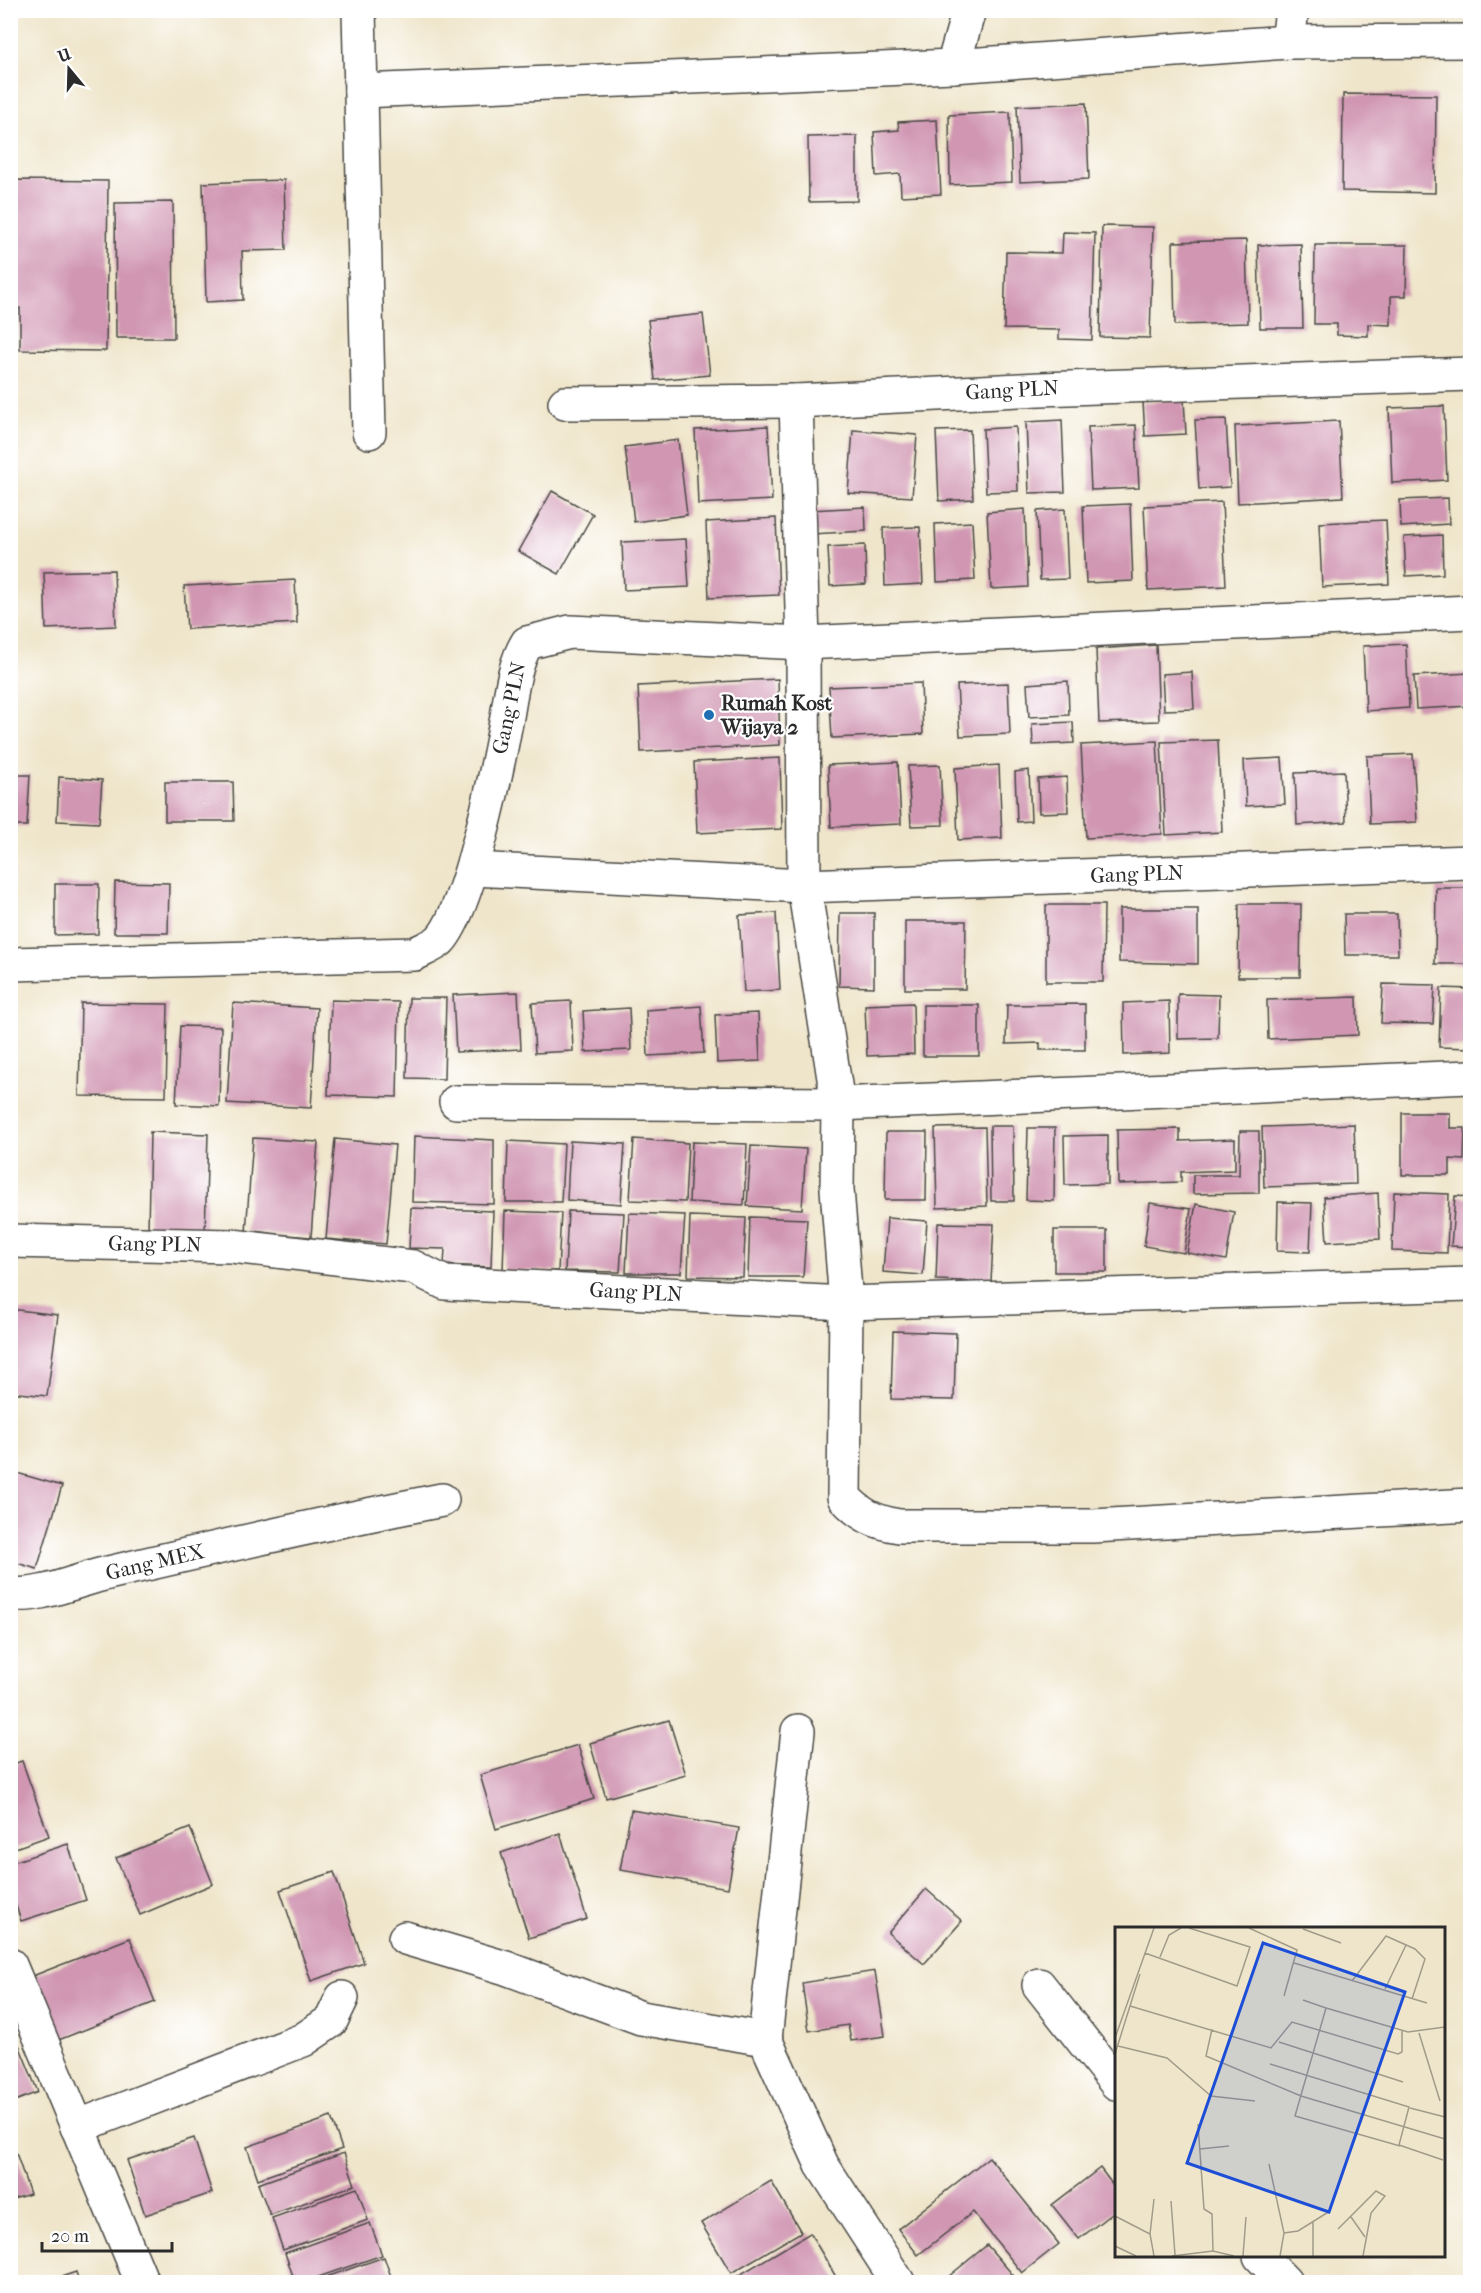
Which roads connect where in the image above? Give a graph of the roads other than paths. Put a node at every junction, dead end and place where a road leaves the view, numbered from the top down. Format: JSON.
{"nodes":[{"id":1,"x":359,"y":10,"type":"edge"},
{"id":2,"x":969,"y":10,"type":"edge"},
{"id":3,"x":1292,"y":10,"type":"edge"},
{"id":4,"x":1470,"y":41,"type":"edge"},
{"id":5,"x":1288,"y":42,"type":"junction"},
{"id":6,"x":952,"y":66,"type":"junction"},
{"id":7,"x":361,"y":91,"type":"junction"},
{"id":8,"x":1470,"y":374,"type":"edge"},
{"id":9,"x":796,"y":401,"type":"junction"},
{"id":10,"x":565,"y":403,"type":"dead end"},
{"id":11,"x":369,"y":432,"type":"dead end"},
{"id":12,"x":1470,"y":612,"type":"edge"},
{"id":13,"x":803,"y":643,"type":"junction"},
{"id":14,"x":1470,"y":862,"type":"edge"},
{"id":15,"x":472,"y":869,"type":"junction"},
{"id":16,"x":804,"y":886,"type":"junction"},
{"id":17,"x":10,"y":964,"type":"edge"},
{"id":18,"x":1470,"y":1077,"type":"edge"},
{"id":19,"x":456,"y":1102,"type":"dead end"},
{"id":20,"x":838,"y":1104,"type":"junction"},
{"id":21,"x":10,"y":1241,"type":"edge"},
{"id":22,"x":1470,"y":1284,"type":"edge"},
{"id":23,"x":846,"y":1303,"type":"junction"},
{"id":24,"x":442,"y":1500,"type":"dead end"},
{"id":25,"x":1470,"y":1505,"type":"edge"},
{"id":26,"x":10,"y":1593,"type":"edge"},
{"id":27,"x":798,"y":1731,"type":"dead end"},
{"id":28,"x":405,"y":1938,"type":"dead end"},
{"id":29,"x":10,"y":1965,"type":"edge"},
{"id":30,"x":1039,"y":1986,"type":"dead end"},
{"id":31,"x":342,"y":1998,"type":"dead end"},
{"id":32,"x":765,"y":2040,"type":"junction"},
{"id":33,"x":1115,"y":2082,"type":"edge"},
{"id":34,"x":77,"y":2127,"type":"junction"},
{"id":35,"x":1261,"y":2257,"type":"edge"},
{"id":36,"x":142,"y":2283,"type":"edge"},
{"id":37,"x":898,"y":2283,"type":"edge"},
{"id":38,"x":1285,"y":2283,"type":"edge"}],
"edges":[{"from":1,"to":7,"type":"street"},
{"from":2,"to":6,"type":"street"},
{"from":3,"to":5,"type":"street"},
{"from":4,"to":5,"type":"street"},
{"from":5,"to":6,"type":"street"},
{"from":6,"to":7,"type":"street"},
{"from":7,"to":11,"type":"street"},
{"from":8,"to":9,"type":"street","name":"Gang PLN"},
{"from":9,"to":10,"type":"street","name":"Gang PLN"},
{"from":9,"to":13,"type":"street"},
{"from":12,"to":13,"type":"street","name":"Gang PLN"},
{"from":13,"to":15,"type":"street","name":"Gang PLN"},
{"from":13,"to":16,"type":"street"},
{"from":14,"to":16,"type":"street","name":"Gang PLN"},
{"from":15,"to":16,"type":"street","name":"Gang PLN"},
{"from":15,"to":17,"type":"street","name":"Gang PLN"},
{"from":16,"to":20,"type":"street"},
{"from":18,"to":20,"type":"street"},
{"from":19,"to":20,"type":"street"},
{"from":20,"to":23,"type":"street"},
{"from":21,"to":23,"type":"street","name":"Gang PLN"},
{"from":22,"to":23,"type":"street","name":"Gang PLN"},
{"from":23,"to":25,"type":"street"},
{"from":24,"to":26,"type":"street","name":"Gang MEX"},
{"from":27,"to":32,"type":"street"},
{"from":28,"to":32,"type":"street"},
{"from":29,"to":34,"type":"street"},
{"from":30,"to":33,"type":"street"},
{"from":31,"to":34,"type":"street"},
{"from":32,"to":37,"type":"street"},
{"from":34,"to":36,"type":"street"},
{"from":35,"to":38,"type":"street"}]}
